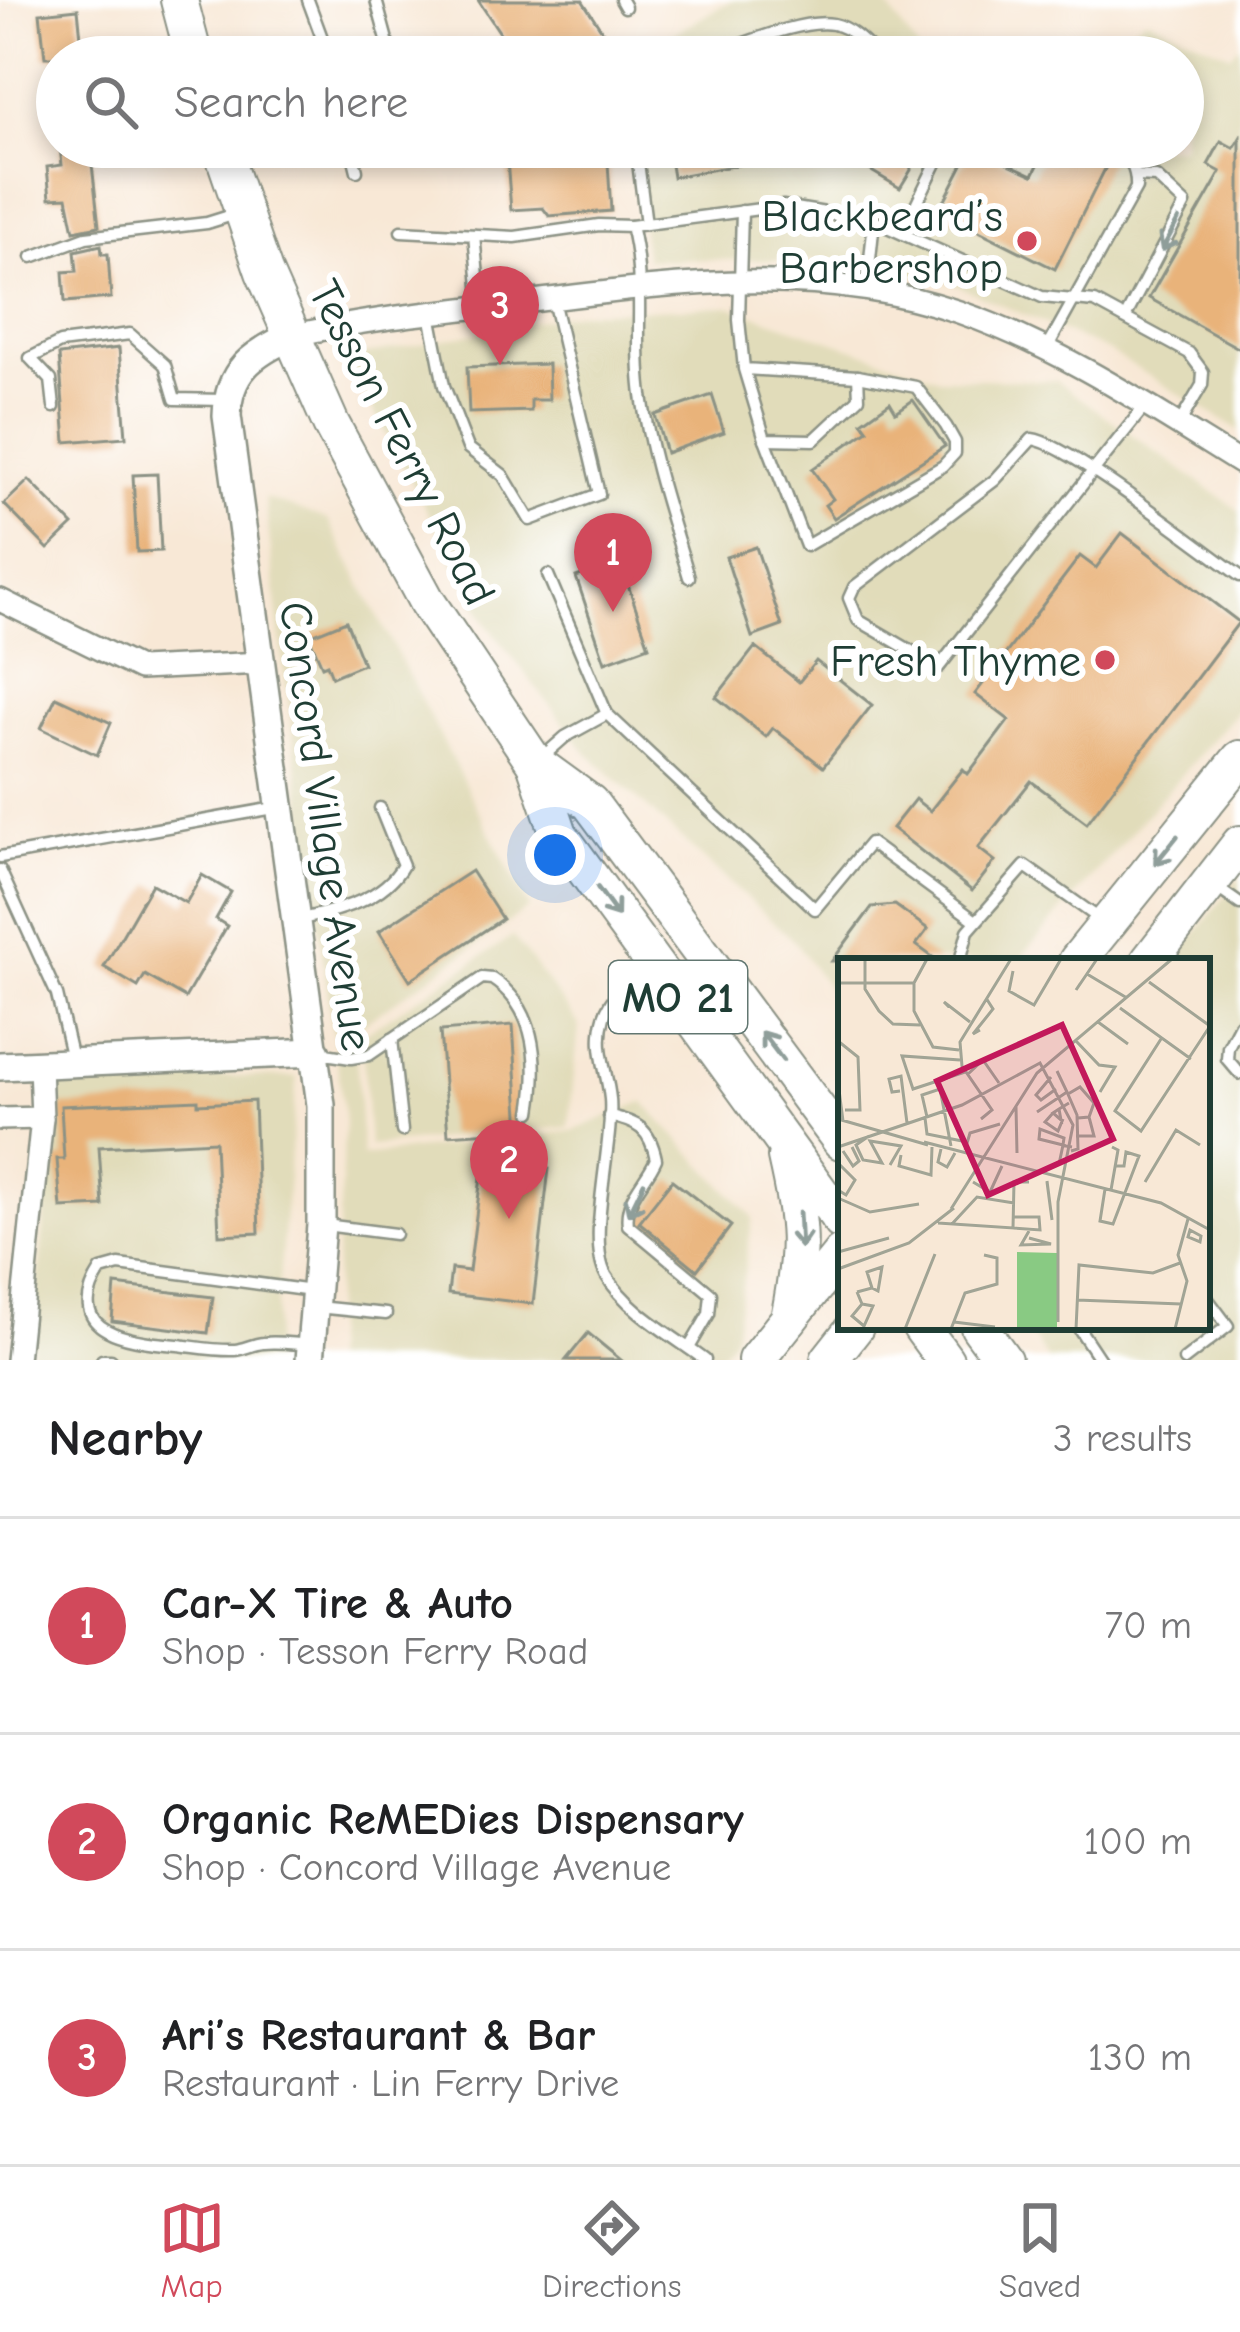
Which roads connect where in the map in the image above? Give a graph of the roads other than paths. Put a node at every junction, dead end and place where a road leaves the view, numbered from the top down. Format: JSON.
{"nodes":[{"id":1,"x":179,"y":0,"type":"edge"},
{"id":2,"x":308,"y":0,"type":"edge"},
{"id":3,"x":376,"y":0,"type":"edge"},
{"id":4,"x":188,"y":36,"type":"edge"},
{"id":5,"x":321,"y":36,"type":"edge"},
{"id":6,"x":386,"y":36,"type":"edge"},
{"id":7,"x":770,"y":36,"type":"edge"},
{"id":8,"x":855,"y":36,"type":"edge"},
{"id":9,"x":228,"y":168,"type":"edge"},
{"id":10,"x":356,"y":168,"type":"edge"},
{"id":11,"x":639,"y":168,"type":"edge"},
{"id":12,"x":934,"y":168,"type":"edge"},
{"id":13,"x":1134,"y":168,"type":"edge"},
{"id":14,"x":357,"y":171,"type":"dead end"},
{"id":15,"x":1137,"y":176,"type":"junction"},
{"id":16,"x":243,"y":212,"type":"junction"},
{"id":17,"x":742,"y":212,"type":"junction"},
{"id":18,"x":874,"y":221,"type":"junction"},
{"id":19,"x":646,"y":224,"type":"junction"},
{"id":20,"x":631,"y":226,"type":"junction"},
{"id":21,"x":401,"y":231,"type":"dead end"},
{"id":22,"x":902,"y":232,"type":"junction"},
{"id":23,"x":474,"y":236,"type":"junction"},
{"id":24,"x":32,"y":257,"type":"dead end"},
{"id":25,"x":740,"y":280,"type":"junction"},
{"id":26,"x":640,"y":287,"type":"junction"},
{"id":27,"x":867,"y":288,"type":"junction"},
{"id":28,"x":553,"y":298,"type":"junction"},
{"id":29,"x":1075,"y":300,"type":"junction"},
{"id":30,"x":482,"y":307,"type":"junction"},
{"id":31,"x":430,"y":310,"type":"junction"},
{"id":32,"x":1125,"y":318,"type":"junction"},
{"id":33,"x":291,"y":336,"type":"junction"},
{"id":34,"x":1045,"y":351,"type":"junction"},
{"id":35,"x":744,"y":369,"type":"junction"},
{"id":36,"x":858,"y":376,"type":"junction"},
{"id":37,"x":228,"y":400,"type":"junction"},
{"id":38,"x":1146,"y":405,"type":"junction"},
{"id":39,"x":55,"y":407,"type":"dead end"},
{"id":40,"x":1178,"y":424,"type":"junction"},
{"id":41,"x":765,"y":439,"type":"junction"},
{"id":42,"x":1240,"y":463,"type":"edge"},
{"id":43,"x":1093,"y":471,"type":"junction"},
{"id":44,"x":548,"y":575,"type":"dead end"},
{"id":45,"x":1240,"y":576,"type":"edge"},
{"id":46,"x":689,"y":577,"type":"dead end"},
{"id":47,"x":0,"y":600,"type":"edge"},
{"id":48,"x":262,"y":663,"type":"junction"},
{"id":49,"x":608,"y":715,"type":"junction"},
{"id":50,"x":1240,"y":759,"type":"edge"},
{"id":51,"x":535,"y":763,"type":"junction"},
{"id":52,"x":282,"y":807,"type":"junction"},
{"id":53,"x":380,"y":808,"type":"dead end"},
{"id":54,"x":1240,"y":844,"type":"edge"},
{"id":55,"x":0,"y":857,"type":"edge"},
{"id":56,"x":0,"y":870,"type":"edge"},
{"id":57,"x":1225,"y":894,"type":"edge"},
{"id":58,"x":298,"y":920,"type":"junction"},
{"id":59,"x":976,"y":921,"type":"junction"},
{"id":60,"x":1106,"y":924,"type":"junction"},
{"id":61,"x":961,"y":958,"type":"edge"},
{"id":62,"x":1079,"y":958,"type":"edge"},
{"id":63,"x":1152,"y":958,"type":"edge"},
{"id":64,"x":652,"y":962,"type":"junction"},
{"id":65,"x":1240,"y":1024,"type":"edge"},
{"id":66,"x":392,"y":1039,"type":"junction"},
{"id":67,"x":316,"y":1052,"type":"junction"},
{"id":68,"x":73,"y":1063,"type":"junction"},
{"id":69,"x":40,"y":1065,"type":"junction"},
{"id":70,"x":0,"y":1066,"type":"edge"},
{"id":71,"x":1240,"y":1074,"type":"edge"},
{"id":72,"x":531,"y":1112,"type":"dead end"},
{"id":73,"x":609,"y":1116,"type":"junction"},
{"id":74,"x":42,"y":1118,"type":"junction"},
{"id":75,"x":0,"y":1119,"type":"edge"},
{"id":76,"x":403,"y":1131,"type":"dead end"},
{"id":77,"x":837,"y":1132,"type":"edge"},
{"id":78,"x":783,"y":1142,"type":"junction"},
{"id":79,"x":838,"y":1217,"type":"edge"},
{"id":80,"x":321,"y":1225,"type":"junction"},
{"id":81,"x":395,"y":1234,"type":"dead end"},
{"id":82,"x":838,"y":1258,"type":"edge"},
{"id":83,"x":315,"y":1299,"type":"junction"},
{"id":84,"x":1210,"y":1302,"type":"edge"},
{"id":85,"x":386,"y":1314,"type":"dead end"},
{"id":86,"x":789,"y":1319,"type":"junction"},
{"id":87,"x":853,"y":1330,"type":"edge"},
{"id":88,"x":923,"y":1330,"type":"edge"},
{"id":89,"x":1080,"y":1330,"type":"edge"},
{"id":90,"x":688,"y":1348,"type":"junction"},
{"id":91,"x":310,"y":1353,"type":"edge"},
{"id":92,"x":17,"y":1360,"type":"edge"},
{"id":93,"x":705,"y":1360,"type":"edge"},
{"id":94,"x":756,"y":1360,"type":"edge"},
{"id":95,"x":829,"y":1360,"type":"edge"},
{"id":96,"x":945,"y":1360,"type":"edge"},
{"id":97,"x":1100,"y":1360,"type":"edge"},
{"id":98,"x":1184,"y":1360,"type":"edge"}],
"edges":[{"from":1,"to":4,"type":"main road"},
{"from":2,"to":5,"type":"lane"},
{"from":3,"to":6,"type":"lane"},
{"from":7,"to":8,"type":"lane"},
{"from":9,"to":16,"type":"main road","name":"Tesson Ferry Road","number":"MO 21"},
{"from":10,"to":14,"type":"lane"},
{"from":11,"to":19,"type":"lane"},
{"from":12,"to":22,"type":"lane"},
{"from":13,"to":15,"type":"lane"},
{"from":15,"to":29,"type":"lane"},
{"from":15,"to":32,"type":"lane","one_way":true},
{"from":16,"to":24,"type":"lane"},
{"from":16,"to":33,"type":"main road","name":"Tesson Ferry Road","number":"MO 21"},
{"from":17,"to":18,"type":"lane"},
{"from":17,"to":19,"type":"lane"},
{"from":17,"to":25,"type":"lane"},
{"from":18,"to":22,"type":"lane"},
{"from":18,"to":27,"type":"lane"},
{"from":19,"to":20,"type":"lane"},
{"from":20,"to":23,"type":"lane"},
{"from":20,"to":26,"type":"lane"},
{"from":21,"to":23,"type":"lane"},
{"from":22,"to":29,"type":"lane"},
{"from":23,"to":30,"type":"lane"},
{"from":25,"to":26,"type":"street"},
{"from":25,"to":27,"type":"street"},
{"from":25,"to":35,"type":"lane"},
{"from":26,"to":28,"type":"street"},
{"from":26,"to":46,"type":"lane"},
{"from":27,"to":34,"type":"street"},
{"from":28,"to":30,"type":"street"},
{"from":28,"to":31,"type":"lane"},
{"from":29,"to":32,"type":"lane"},
{"from":29,"to":34,"type":"lane"},
{"from":30,"to":31,"type":"street"},
{"from":31,"to":33,"type":"street"},
{"from":32,"to":40,"type":"lane"},
{"from":33,"to":37,"type":"street"},
{"from":33,"to":51,"type":"main road","name":"Tesson Ferry Road","number":"MO 21"},
{"from":34,"to":38,"type":"street"},
{"from":35,"to":36,"type":"lane"},
{"from":35,"to":41,"type":"lane"},
{"from":36,"to":41,"type":"lane"},
{"from":36,"to":41,"type":"lane"},
{"from":37,"to":39,"type":"lane"},
{"from":37,"to":48,"type":"street","name":"Concord Village Avenue"},
{"from":38,"to":40,"type":"street"},
{"from":38,"to":43,"type":"lane"},
{"from":40,"to":42,"type":"street"},
{"from":43,"to":43,"type":"lane"},
{"from":43,"to":45,"type":"lane"},
{"from":44,"to":49,"type":"lane"},
{"from":47,"to":48,"type":"street"},
{"from":48,"to":52,"type":"street","name":"Concord Village Avenue"},
{"from":49,"to":51,"type":"lane"},
{"from":49,"to":59,"type":"lane"},
{"from":50,"to":60,"type":"main road","one_way":true},
{"from":51,"to":64,"type":"main road","name":"Tesson Ferry Road","number":"MO 21","one_way":true},
{"from":77,"to":51,"type":"main road","name":"Tesson Ferry Road","number":"MO 21","one_way":true},
{"from":52,"to":55,"type":"lane"},
{"from":52,"to":58,"type":"street","name":"Concord Village Avenue"},
{"from":53,"to":58,"type":"lane"},
{"from":54,"to":57,"type":"main road"},
{"from":56,"to":68,"type":"lane"},
{"from":57,"to":63,"type":"main road"},
{"from":58,"to":67,"type":"street","name":"Concord Village Avenue"},
{"from":59,"to":60,"type":"lane"},
{"from":59,"to":61,"type":"lane"},
{"from":60,"to":62,"type":"main road"},
{"from":64,"to":73,"type":"lane"},
{"from":64,"to":78,"type":"main road","name":"Tesson Ferry Road","number":"MO 21"},
{"from":65,"to":71,"type":"lane"},
{"from":66,"to":67,"type":"lane"},
{"from":66,"to":72,"type":"lane"},
{"from":66,"to":76,"type":"lane"},
{"from":67,"to":68,"type":"street"},
{"from":67,"to":80,"type":"street","name":"Concord Village Avenue"},
{"from":68,"to":69,"type":"street"},
{"from":69,"to":70,"type":"street"},
{"from":69,"to":74,"type":"street"},
{"from":73,"to":90,"type":"lane"},
{"from":73,"to":90,"type":"lane","one_way":true},
{"from":74,"to":75,"type":"street"},
{"from":74,"to":92,"type":"street"},
{"from":78,"to":79,"type":"main road","name":"Tesson Ferry Road","number":"MO 21"},
{"from":78,"to":86,"type":"main road","one_way":true},
{"from":80,"to":81,"type":"lane"},
{"from":80,"to":83,"type":"street","name":"Concord Village Avenue"},
{"from":82,"to":86,"type":"main road"},
{"from":83,"to":85,"type":"lane"},
{"from":83,"to":91,"type":"street","name":"Concord Village Avenue"},
{"from":83,"to":91,"type":"lane"},
{"from":84,"to":98,"type":"lane"},
{"from":86,"to":94,"type":"main road"},
{"from":87,"to":95,"type":"main road"},
{"from":88,"to":96,"type":"main road"},
{"from":89,"to":97,"type":"lane"},
{"from":90,"to":93,"type":"lane"}]}
